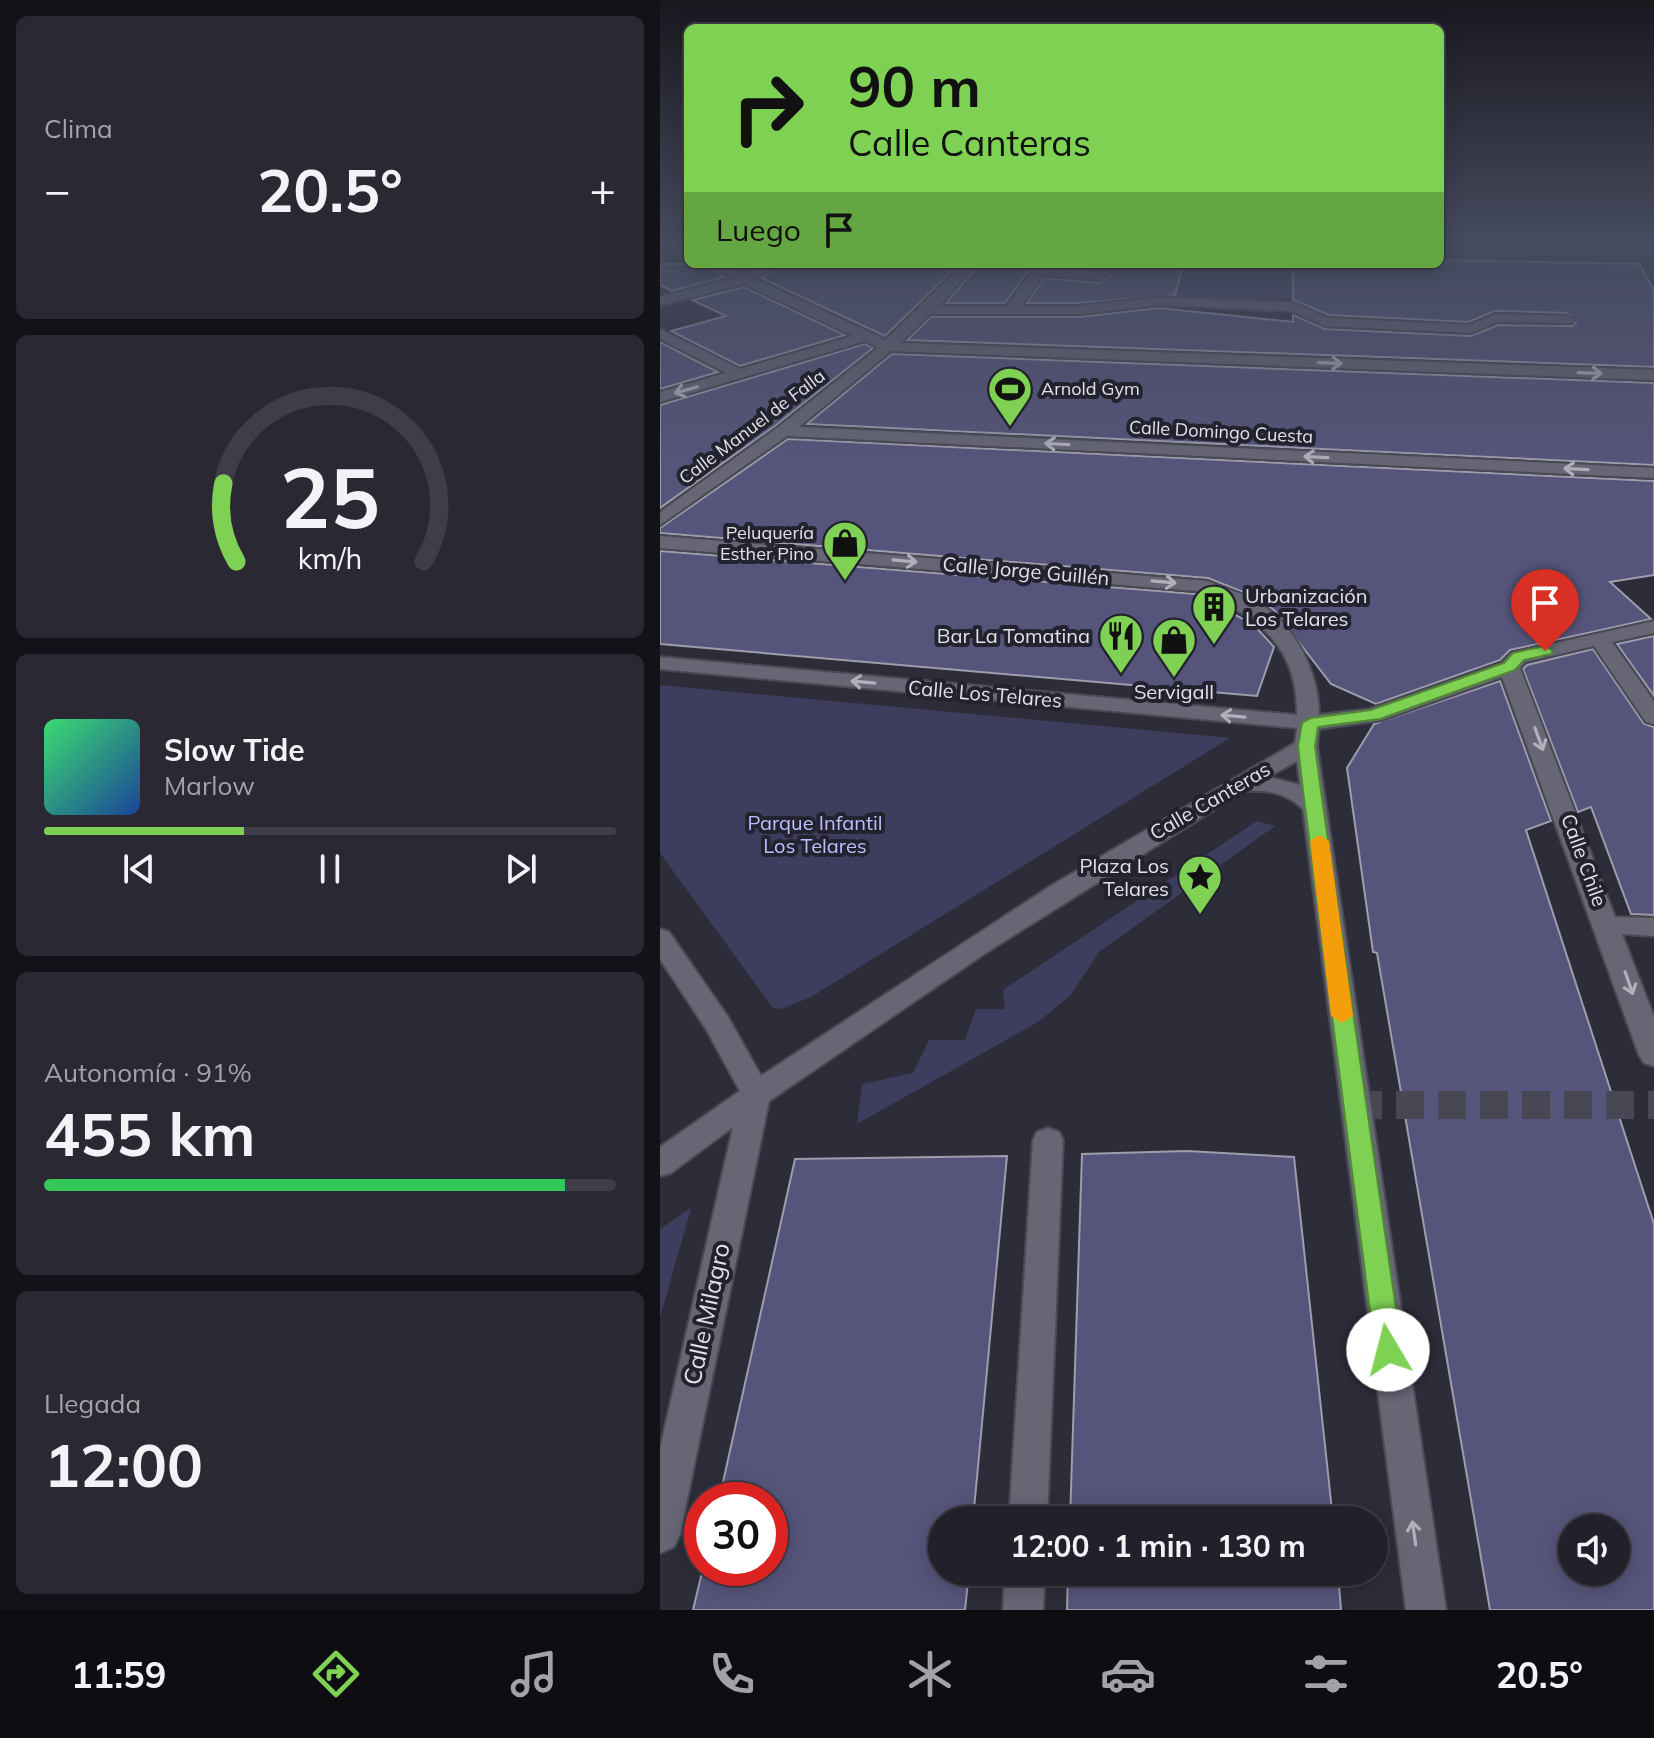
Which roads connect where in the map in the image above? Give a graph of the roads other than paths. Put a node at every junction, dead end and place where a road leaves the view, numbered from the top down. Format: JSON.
{"nodes":[{"id":1,"x":828,"y":317,"type":"edge"},
{"id":2,"x":923,"y":317,"type":"edge"},
{"id":3,"x":1315,"y":317,"type":"edge"},
{"id":4,"x":1567,"y":320,"type":"dead end"},
{"id":5,"x":660,"y":333,"type":"edge"},
{"id":6,"x":868,"y":336,"type":"junction"},
{"id":7,"x":888,"y":347,"type":"junction"},
{"id":8,"x":739,"y":374,"type":"junction"},
{"id":9,"x":1654,"y":375,"type":"edge"},
{"id":10,"x":660,"y":397,"type":"edge"},
{"id":11,"x":785,"y":431,"type":"junction"},
{"id":12,"x":1654,"y":473,"type":"edge"},
{"id":13,"x":660,"y":520,"type":"edge"},
{"id":14,"x":660,"y":542,"type":"edge"},
{"id":15,"x":1654,"y":627,"type":"edge"},
{"id":16,"x":1599,"y":639,"type":"junction"},
{"id":17,"x":660,"y":663,"type":"edge"},
{"id":18,"x":1509,"y":667,"type":"junction"},
{"id":19,"x":1654,"y":717,"type":"edge"},
{"id":20,"x":1308,"y":734,"type":"junction"},
{"id":21,"x":1238,"y":784,"type":"junction"},
{"id":22,"x":1315,"y":808,"type":"junction"},
{"id":23,"x":1608,"y":925,"type":"junction"},
{"id":24,"x":1654,"y":927,"type":"edge"},
{"id":25,"x":660,"y":938,"type":"edge"},
{"id":26,"x":1654,"y":1055,"type":"edge"},
{"id":27,"x":756,"y":1094,"type":"junction"},
{"id":28,"x":1048,"y":1140,"type":"dead end"},
{"id":29,"x":660,"y":1164,"type":"edge"},
{"id":30,"x":1029,"y":1506,"type":"edge"},
{"id":31,"x":660,"y":1534,"type":"edge"},
{"id":32,"x":1024,"y":1586,"type":"edge"},
{"id":33,"x":1023,"y":1610,"type":"edge"},
{"id":34,"x":1426,"y":1610,"type":"edge"}],
"edges":[{"from":1,"to":6,"type":"street"},
{"from":2,"to":7,"type":"street","name":"Calle Manuel de Falla"},
{"from":3,"to":4,"type":"street"},
{"from":5,"to":8,"type":"street"},
{"from":6,"to":7,"type":"street"},
{"from":6,"to":8,"type":"street"},
{"from":7,"to":9,"type":"street","one_way":true},
{"from":7,"to":11,"type":"street","name":"Calle Manuel de Falla"},
{"from":8,"to":10,"type":"street","one_way":true},
{"from":12,"to":11,"type":"street","name":"Calle Domingo Cuesta","one_way":true},
{"from":11,"to":13,"type":"street","name":"Calle Manuel de Falla"},
{"from":14,"to":20,"type":"street","name":"Calle Jorge Guillén","one_way":true},
{"from":15,"to":16,"type":"street","name":"Calle Canteras"},
{"from":16,"to":18,"type":"street","name":"Calle Canteras"},
{"from":16,"to":19,"type":"street"},
{"from":20,"to":17,"type":"street","name":"Calle Los Telares","one_way":true},
{"from":18,"to":20,"type":"street","name":"Calle Canteras"},
{"from":18,"to":23,"type":"street","name":"Calle Chile","one_way":true},
{"from":20,"to":21,"type":"street","name":"Calle Canteras"},
{"from":20,"to":22,"type":"street","name":"Calle Jorge Guillén"},
{"from":21,"to":22,"type":"street"},
{"from":21,"to":27,"type":"street","name":"Calle Canteras"},
{"from":34,"to":22,"type":"street","name":"Calle Jorge Guillén","one_way":true},
{"from":23,"to":24,"type":"street"},
{"from":23,"to":26,"type":"street","name":"Calle Chile","one_way":true},
{"from":25,"to":27,"type":"street"},
{"from":27,"to":29,"type":"street","name":"Calle Canteras"},
{"from":27,"to":31,"type":"street","name":"Calle Milagro"},
{"from":28,"to":30,"type":"street"},
{"from":32,"to":33,"type":"street"}]}
